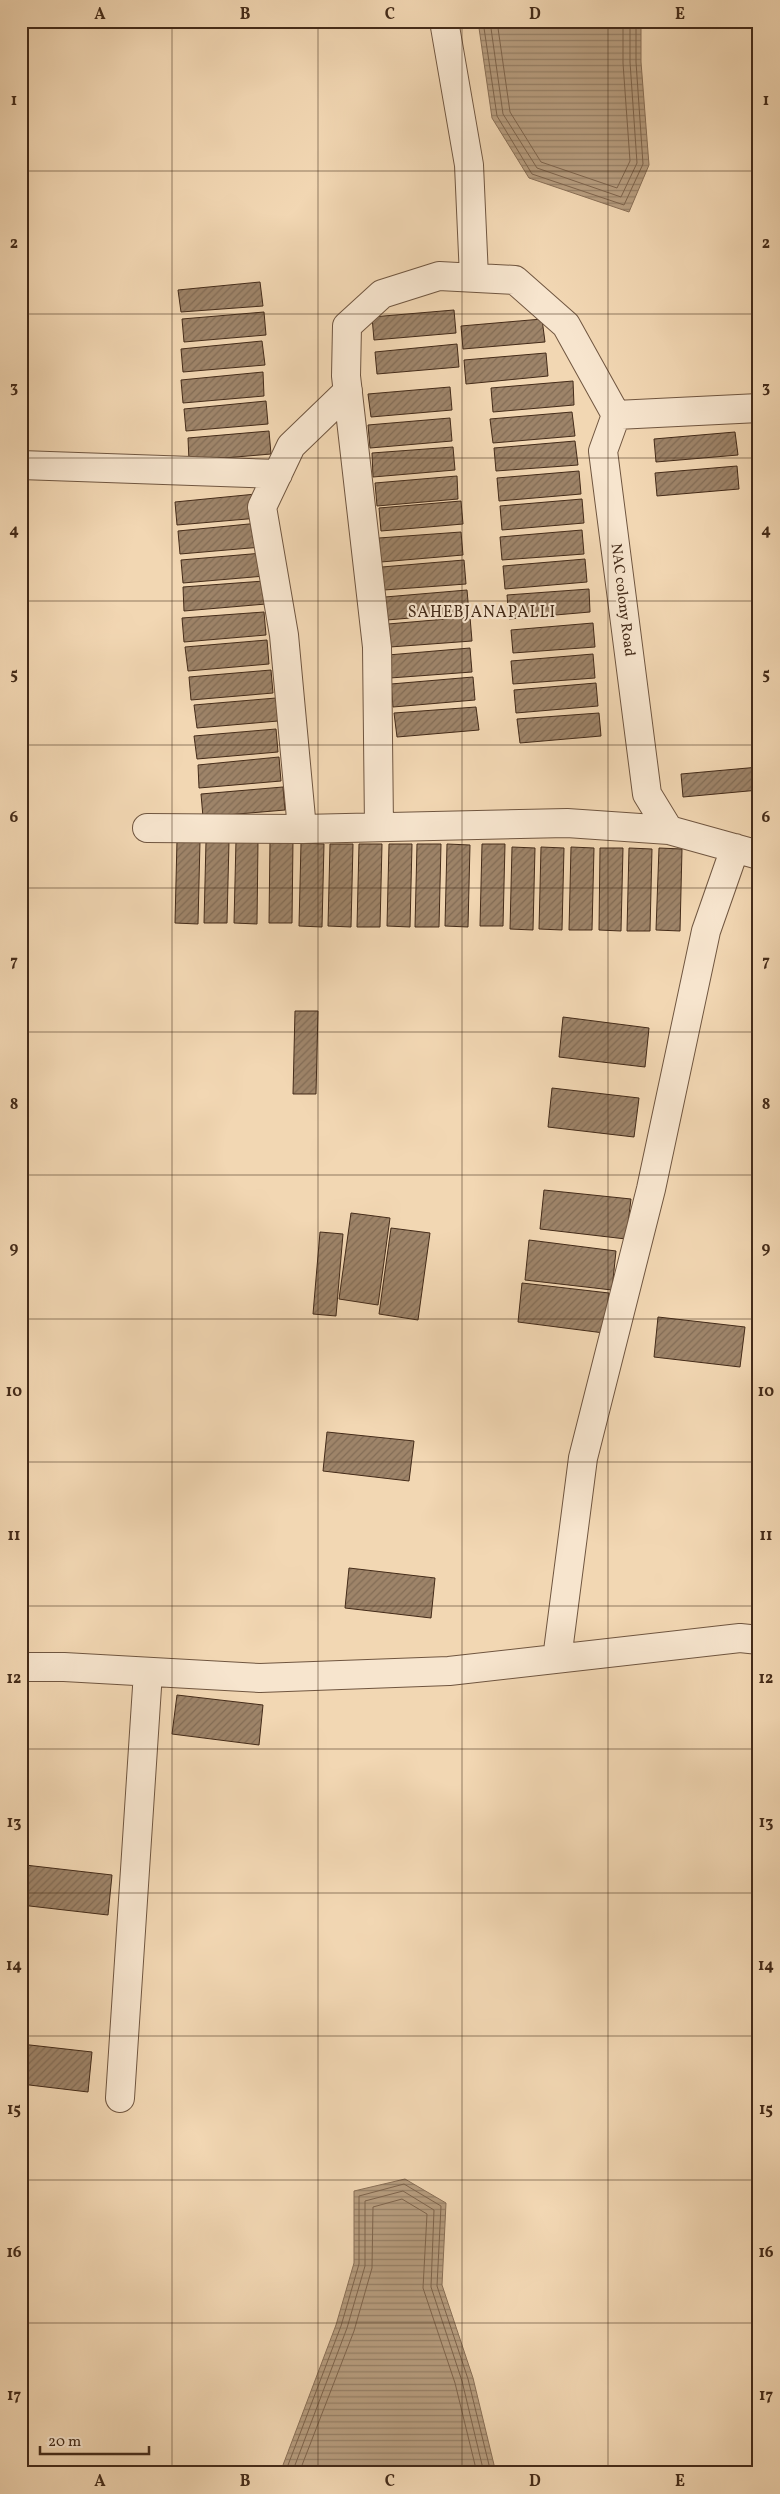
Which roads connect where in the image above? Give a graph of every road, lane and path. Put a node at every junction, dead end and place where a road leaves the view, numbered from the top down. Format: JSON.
{"nodes":[{"id":1,"x":444,"y":21,"type":"edge"},
{"id":2,"x":474,"y":277,"type":"junction"},
{"id":3,"x":348,"y":391,"type":"junction"},
{"id":4,"x":759,"y":408,"type":"edge"},
{"id":5,"x":616,"y":415,"type":"junction"},
{"id":6,"x":21,"y":465,"type":"edge"},
{"id":7,"x":278,"y":474,"type":"junction"},
{"id":8,"x":379,"y":827,"type":"junction"},
{"id":9,"x":147,"y":828,"type":"dead end"},
{"id":10,"x":302,"y":828,"type":"junction"},
{"id":11,"x":669,"y":830,"type":"junction"},
{"id":12,"x":747,"y":851,"type":"edge"},
{"id":13,"x":759,"y":1640,"type":"edge"},
{"id":14,"x":557,"y":1659,"type":"junction"},
{"id":15,"x":21,"y":1667,"type":"edge"},
{"id":16,"x":148,"y":1672,"type":"junction"},
{"id":17,"x":120,"y":2098,"type":"dead end"}],
"edges":[{"from":1,"to":2,"type":"street"},
{"from":2,"to":3,"type":"street"},
{"from":2,"to":5,"type":"street"},
{"from":3,"to":7,"type":"street"},
{"from":3,"to":8,"type":"street"},
{"from":4,"to":5,"type":"street"},
{"from":5,"to":11,"type":"street","name":"NAC colony Road"},
{"from":6,"to":7,"type":"street"},
{"from":7,"to":10,"type":"street"},
{"from":8,"to":10,"type":"street"},
{"from":8,"to":11,"type":"street"},
{"from":9,"to":10,"type":"street"},
{"from":11,"to":12,"type":"street"},
{"from":12,"to":14,"type":"street"},
{"from":13,"to":14,"type":"street"},
{"from":14,"to":16,"type":"street"},
{"from":15,"to":16,"type":"street"},
{"from":16,"to":17,"type":"street"}]}
